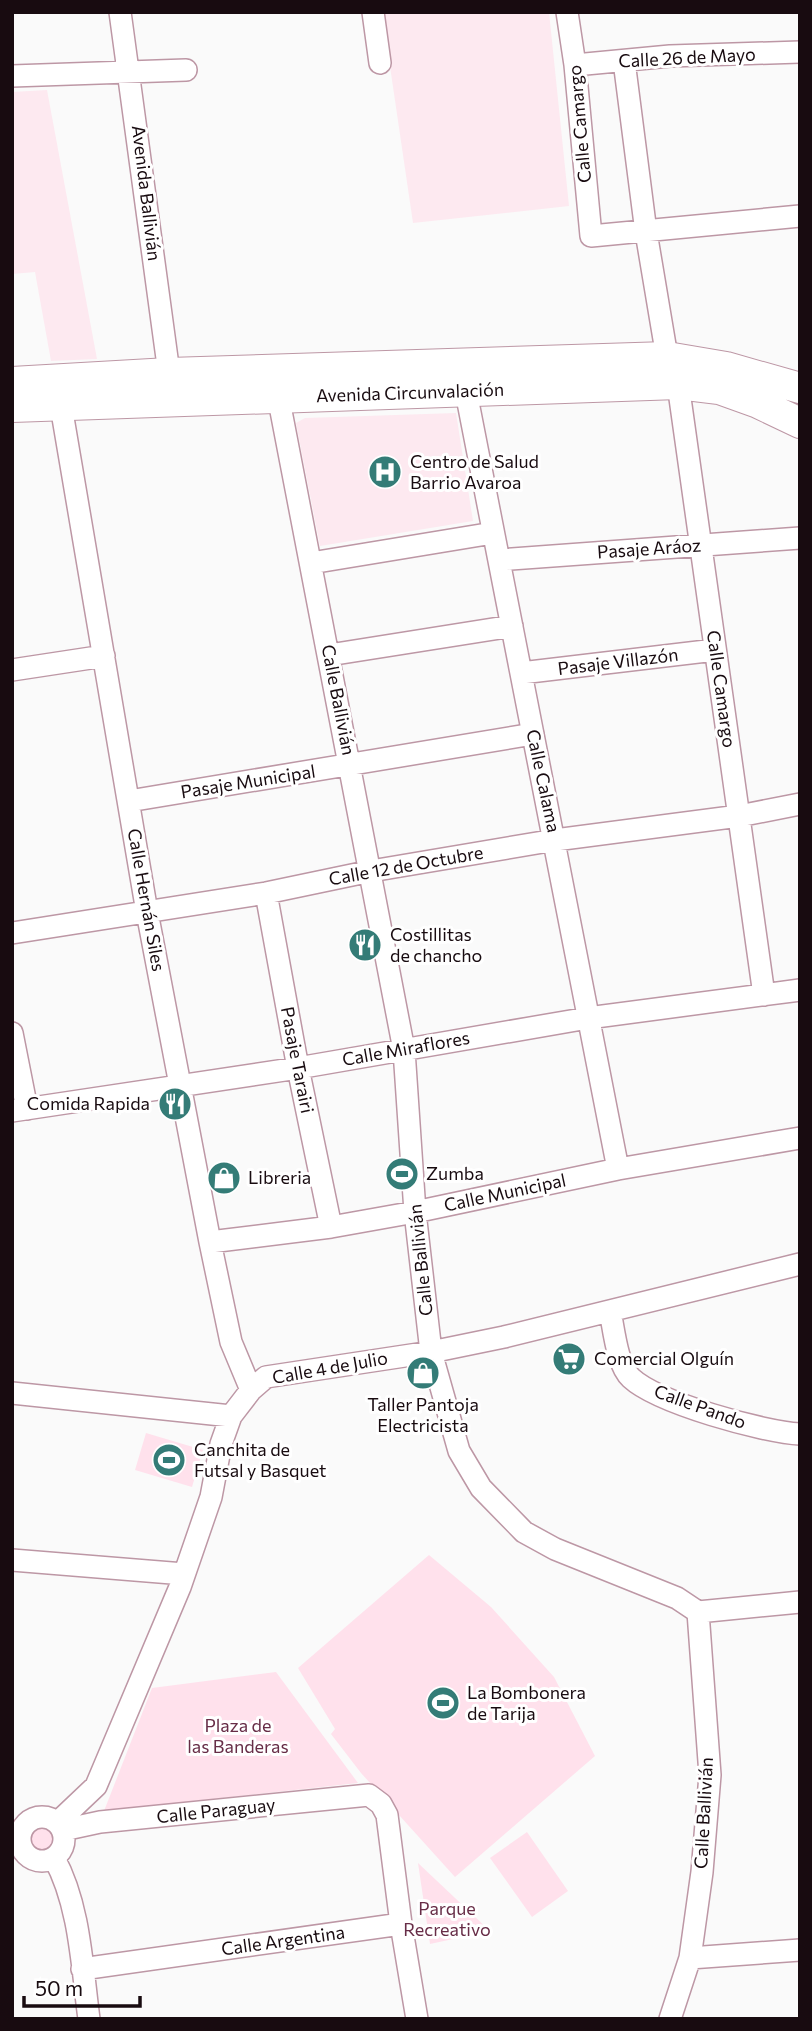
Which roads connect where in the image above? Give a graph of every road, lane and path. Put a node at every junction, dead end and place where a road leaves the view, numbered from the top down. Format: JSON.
{"nodes":[{"id":1,"x":121,"y":12,"type":"edge"},
{"id":2,"x":373,"y":12,"type":"edge"},
{"id":3,"x":568,"y":12,"type":"edge"},
{"id":4,"x":800,"y":52,"type":"edge"},
{"id":5,"x":624,"y":61,"type":"junction"},
{"id":6,"x":380,"y":63,"type":"dead end"},
{"id":7,"x":575,"y":65,"type":"junction"},
{"id":8,"x":186,"y":70,"type":"dead end"},
{"id":9,"x":130,"y":72,"type":"junction"},
{"id":10,"x":12,"y":76,"type":"edge"},
{"id":11,"x":800,"y":216,"type":"edge"},
{"id":12,"x":646,"y":232,"type":"junction"},
{"id":13,"x":672,"y":370,"type":"junction"},
{"id":14,"x":169,"y":373,"type":"junction"},
{"id":15,"x":12,"y":382,"type":"edge"},
{"id":16,"x":276,"y":384,"type":"junction"},
{"id":17,"x":800,"y":388,"type":"edge"},
{"id":18,"x":466,"y":392,"type":"junction"},
{"id":19,"x":61,"y":406,"type":"junction"},
{"id":20,"x":12,"y":407,"type":"edge"},
{"id":21,"x":800,"y":424,"type":"edge"},
{"id":22,"x":494,"y":533,"type":"junction"},
{"id":23,"x":800,"y":538,"type":"edge"},
{"id":24,"x":701,"y":546,"type":"junction"},
{"id":25,"x":499,"y":560,"type":"junction"},
{"id":26,"x":311,"y":563,"type":"junction"},
{"id":27,"x":512,"y":626,"type":"junction"},
{"id":28,"x":715,"y":650,"type":"junction"},
{"id":29,"x":329,"y":655,"type":"junction"},
{"id":30,"x":104,"y":656,"type":"junction"},
{"id":31,"x":12,"y":670,"type":"edge"},
{"id":32,"x":521,"y":673,"type":"junction"},
{"id":33,"x":533,"y":734,"type":"junction"},
{"id":34,"x":351,"y":766,"type":"junction"},
{"id":35,"x":129,"y":802,"type":"junction"},
{"id":36,"x":800,"y":804,"type":"edge"},
{"id":37,"x":739,"y":816,"type":"junction"},
{"id":38,"x":555,"y":840,"type":"junction"},
{"id":39,"x":371,"y":871,"type":"junction"},
{"id":40,"x":265,"y":892,"type":"junction"},
{"id":41,"x":147,"y":912,"type":"junction"},
{"id":42,"x":12,"y":933,"type":"edge"},
{"id":43,"x":800,"y":990,"type":"edge"},
{"id":44,"x":764,"y":995,"type":"junction"},
{"id":45,"x":588,"y":1018,"type":"junction"},
{"id":46,"x":12,"y":1033,"type":"edge"},
{"id":47,"x":404,"y":1050,"type":"junction"},
{"id":48,"x":298,"y":1068,"type":"junction"},
{"id":49,"x":181,"y":1085,"type":"junction"},
{"id":50,"x":19,"y":1110,"type":"edge"},
{"id":51,"x":800,"y":1138,"type":"edge"},
{"id":52,"x":618,"y":1169,"type":"junction"},
{"id":53,"x":415,"y":1212,"type":"junction"},
{"id":54,"x":331,"y":1227,"type":"junction"},
{"id":55,"x":210,"y":1242,"type":"junction"},
{"id":56,"x":800,"y":1264,"type":"edge"},
{"id":57,"x":610,"y":1311,"type":"junction"},
{"id":58,"x":431,"y":1352,"type":"junction"},
{"id":59,"x":251,"y":1390,"type":"junction"},
{"id":60,"x":12,"y":1393,"type":"edge"},
{"id":61,"x":231,"y":1416,"type":"junction"},
{"id":62,"x":800,"y":1434,"type":"edge"},
{"id":63,"x":12,"y":1560,"type":"edge"},
{"id":64,"x":184,"y":1574,"type":"junction"},
{"id":65,"x":800,"y":1602,"type":"edge"},
{"id":66,"x":698,"y":1612,"type":"junction"},
{"id":67,"x":60,"y":1827,"type":"junction"},
{"id":68,"x":17,"y":1831,"type":"edge"},
{"id":69,"x":54,"y":1858,"type":"junction"},
{"id":70,"x":20,"y":1860,"type":"edge"},
{"id":71,"x":401,"y":1924,"type":"junction"},
{"id":72,"x":800,"y":1950,"type":"edge"},
{"id":73,"x":690,"y":1958,"type":"junction"},
{"id":74,"x":82,"y":1969,"type":"junction"},
{"id":75,"x":89,"y":2019,"type":"edge"},
{"id":76,"x":417,"y":2019,"type":"edge"},
{"id":77,"x":670,"y":2019,"type":"edge"}],
"edges":[{"from":1,"to":9,"type":"street","name":"Avenida Ballivián"},
{"from":2,"to":6,"type":"street"},
{"from":3,"to":7,"type":"street","name":"Calle Camargo"},
{"from":4,"to":5,"type":"street","name":"Calle 26 de Mayo"},
{"from":5,"to":7,"type":"street","name":"Calle 26 de Mayo"},
{"from":5,"to":12,"type":"street","name":"Calle Camargo"},
{"from":7,"to":12,"type":"street","name":"Calle Camargo"},
{"from":8,"to":9,"type":"street"},
{"from":9,"to":10,"type":"street"},
{"from":9,"to":14,"type":"street","name":"Avenida Ballivián"},
{"from":11,"to":12,"type":"street"},
{"from":12,"to":13,"type":"street","name":"Calle Camargo"},
{"from":13,"to":16,"type":"highway","name":"Avenida Circunvalación"},
{"from":13,"to":17,"type":"highway","name":"Avenida Circunvalación"},
{"from":13,"to":18,"type":"highway","name":"Avenida Circunvalación"},
{"from":13,"to":21,"type":"highway","name":"Avenida Circunvalación"},
{"from":13,"to":24,"type":"street","name":"Calle Camargo"},
{"from":14,"to":15,"type":"highway","name":"Avenida Circunvalación"},
{"from":14,"to":16,"type":"highway","name":"Avenida Circunvalación"},
{"from":16,"to":18,"type":"highway","name":"Avenida Circunvalación"},
{"from":16,"to":19,"type":"highway","name":"Avenida Circunvalación"},
{"from":16,"to":26,"type":"street","name":"Calle Ballivián"},
{"from":18,"to":22,"type":"street","name":"Calle Calama"},
{"from":19,"to":20,"type":"highway","name":"Avenida Circunvalación"},
{"from":19,"to":30,"type":"street","name":"Calle Hernán Siles"},
{"from":22,"to":25,"type":"street","name":"Calle Calama"},
{"from":22,"to":26,"type":"street"},
{"from":23,"to":24,"type":"street","name":"Pasaje Aráoz"},
{"from":24,"to":25,"type":"street","name":"Pasaje Aráoz"},
{"from":24,"to":28,"type":"street","name":"Calle Camargo"},
{"from":25,"to":27,"type":"street","name":"Calle Calama"},
{"from":26,"to":29,"type":"street","name":"Calle Ballivián"},
{"from":27,"to":29,"type":"street"},
{"from":27,"to":32,"type":"street","name":"Calle Calama"},
{"from":28,"to":32,"type":"street","name":"Pasaje Villazón"},
{"from":28,"to":37,"type":"street","name":"Calle Camargo"},
{"from":29,"to":34,"type":"street","name":"Calle Ballivián"},
{"from":30,"to":31,"type":"street"},
{"from":30,"to":35,"type":"street","name":"Calle Hernán Siles"},
{"from":32,"to":33,"type":"street","name":"Calle Calama"},
{"from":33,"to":34,"type":"street","name":"Pasaje Municipal"},
{"from":33,"to":38,"type":"street","name":"Calle Calama"},
{"from":34,"to":35,"type":"street","name":"Pasaje Municipal"},
{"from":34,"to":39,"type":"street","name":"Calle Ballivián"},
{"from":35,"to":41,"type":"street","name":"Calle Hernán Siles"},
{"from":36,"to":37,"type":"street","name":"Calle 12 de Octubre"},
{"from":37,"to":38,"type":"street","name":"Calle 12 de Octubre"},
{"from":37,"to":44,"type":"street","name":"Calle Camargo"},
{"from":38,"to":39,"type":"street","name":"Calle 12 de Octubre"},
{"from":38,"to":45,"type":"street","name":"Calle Calama"},
{"from":39,"to":40,"type":"street","name":"Calle 12 de Octubre"},
{"from":39,"to":47,"type":"street","name":"Calle Ballivián"},
{"from":40,"to":41,"type":"street","name":"Calle 12 de Octubre"},
{"from":40,"to":48,"type":"street","name":"Pasaje Tarairi"},
{"from":41,"to":42,"type":"street","name":"Calle 12 de Octubre"},
{"from":41,"to":49,"type":"street","name":"Calle Hernán Siles"},
{"from":43,"to":44,"type":"street","name":"Calle Miraflores"},
{"from":44,"to":45,"type":"street","name":"Calle Miraflores"},
{"from":45,"to":47,"type":"street","name":"Calle Miraflores"},
{"from":45,"to":52,"type":"street","name":"Calle Calama"},
{"from":46,"to":50,"type":"street"},
{"from":47,"to":48,"type":"street","name":"Calle Miraflores"},
{"from":47,"to":53,"type":"street","name":"Calle Ballivián"},
{"from":48,"to":49,"type":"street","name":"Calle Miraflores"},
{"from":48,"to":54,"type":"street","name":"Pasaje Tarairi"},
{"from":49,"to":50,"type":"street","name":"Calle Miraflores"},
{"from":49,"to":55,"type":"street","name":"Calle Hernán Siles"},
{"from":51,"to":52,"type":"street","name":"Calle Municipal"},
{"from":52,"to":53,"type":"street","name":"Calle Municipal"},
{"from":53,"to":54,"type":"street","name":"Calle Municipal"},
{"from":53,"to":58,"type":"street","name":"Calle Ballivián"},
{"from":54,"to":55,"type":"street","name":"Calle Municipal"},
{"from":55,"to":59,"type":"street","name":"Calle Hernán Siles"},
{"from":56,"to":57,"type":"street","name":"Calle 4 de Julio"},
{"from":57,"to":58,"type":"street","name":"Calle 4 de Julio"},
{"from":57,"to":62,"type":"street","name":"Calle Pando"},
{"from":58,"to":59,"type":"street","name":"Calle 4 de Julio"},
{"from":58,"to":66,"type":"street","name":"Calle Ballivián"},
{"from":59,"to":61,"type":"street","name":"Calle 4 de Julio"},
{"from":60,"to":61,"type":"street"},
{"from":61,"to":64,"type":"street","name":"Calle 4 de Julio"},
{"from":63,"to":64,"type":"street"},
{"from":64,"to":67,"type":"street","name":"Calle 4 de Julio"},
{"from":65,"to":66,"type":"street"},
{"from":66,"to":73,"type":"street","name":"Calle Ballivián"},
{"from":67,"to":68,"type":"street"},
{"from":67,"to":69,"type":"street"},
{"from":67,"to":71,"type":"street","name":"Calle Paraguay"},
{"from":68,"to":70,"type":"street"},
{"from":69,"to":70,"type":"street"},
{"from":69,"to":74,"type":"street"},
{"from":71,"to":74,"type":"street","name":"Calle Argentina"},
{"from":71,"to":76,"type":"street"},
{"from":72,"to":73,"type":"street"},
{"from":73,"to":77,"type":"street","name":"Calle Ballivián"},
{"from":74,"to":75,"type":"street"}]}
